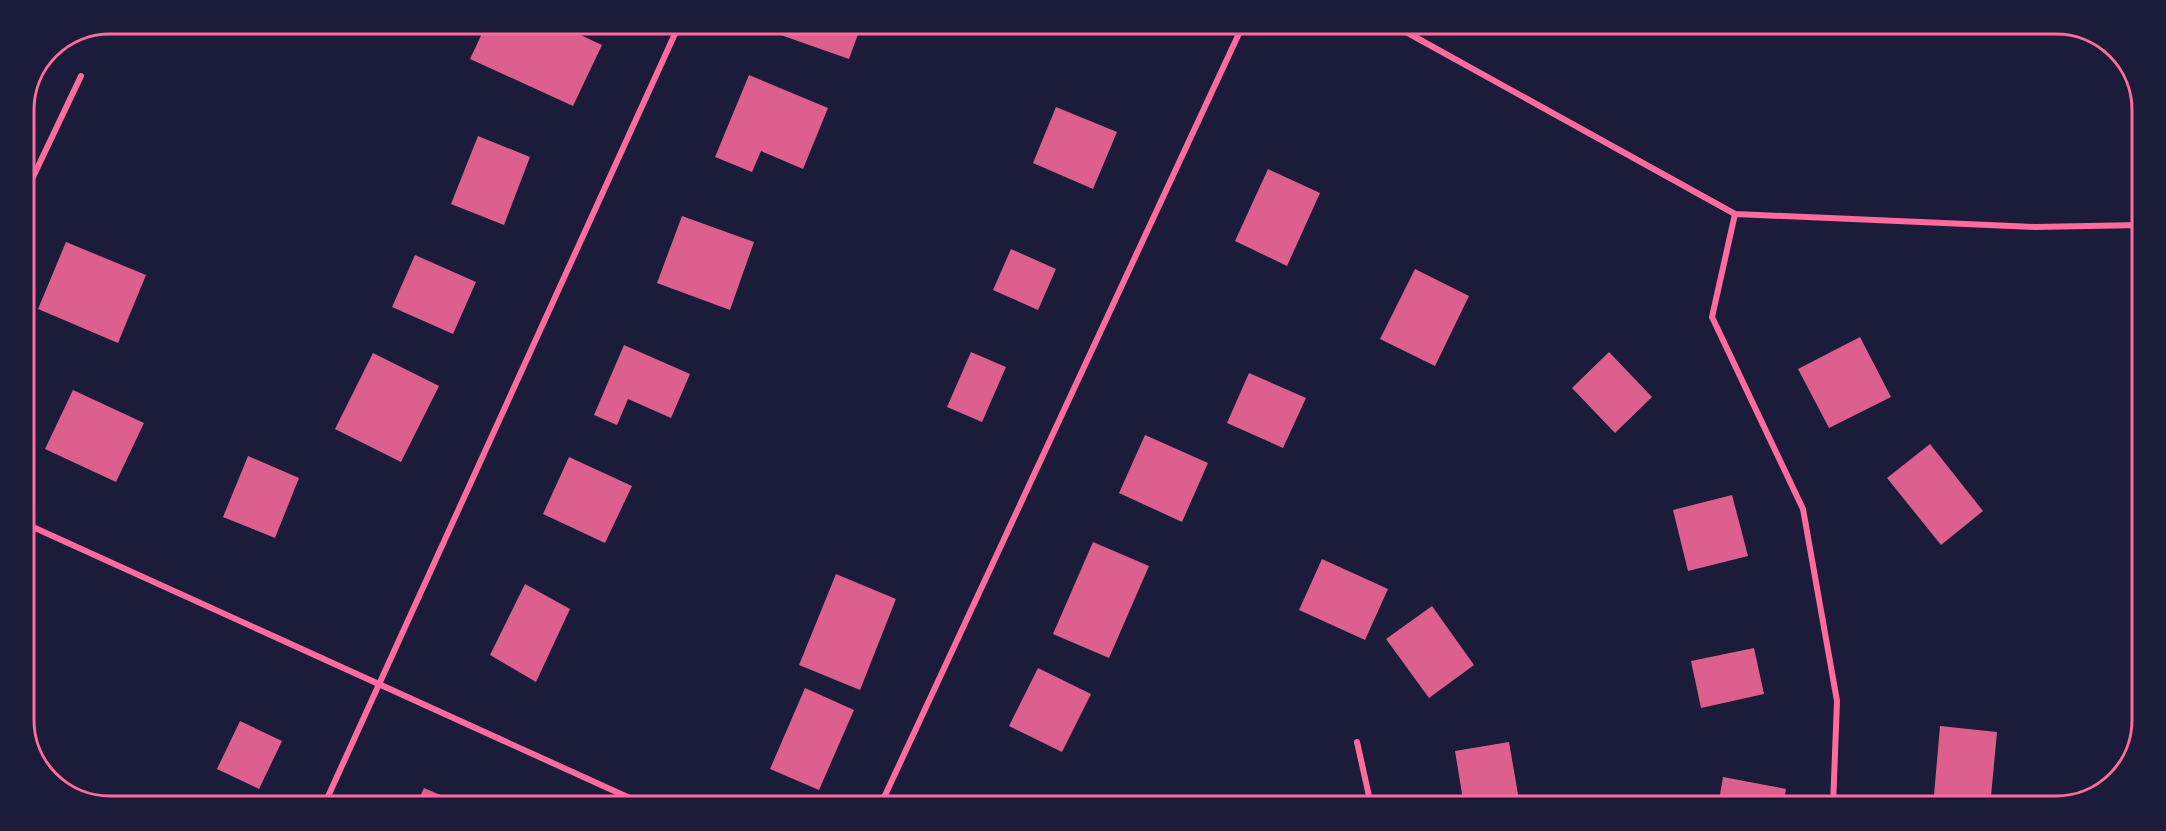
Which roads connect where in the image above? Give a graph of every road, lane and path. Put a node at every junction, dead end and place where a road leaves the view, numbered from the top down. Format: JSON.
{"nodes":[{"id":1,"x":674,"y":35,"type":"edge"},
{"id":2,"x":1238,"y":35,"type":"edge"},
{"id":3,"x":1411,"y":35,"type":"edge"},
{"id":4,"x":81,"y":76,"type":"dead end"},
{"id":5,"x":35,"y":173,"type":"edge"},
{"id":6,"x":1735,"y":214,"type":"junction"},
{"id":7,"x":2131,"y":225,"type":"edge"},
{"id":8,"x":35,"y":528,"type":"edge"},
{"id":9,"x":379,"y":684,"type":"junction"},
{"id":10,"x":1357,"y":742,"type":"dead end"},
{"id":11,"x":328,"y":796,"type":"edge"},
{"id":12,"x":626,"y":796,"type":"edge"},
{"id":13,"x":885,"y":796,"type":"edge"},
{"id":14,"x":1369,"y":796,"type":"edge"},
{"id":15,"x":1833,"y":796,"type":"edge"}],
"edges":[{"from":1,"to":9,"type":"street"},
{"from":2,"to":13,"type":"street"},
{"from":3,"to":6,"type":"street"},
{"from":4,"to":5,"type":"street"},
{"from":6,"to":7,"type":"street"},
{"from":6,"to":15,"type":"street"},
{"from":8,"to":9,"type":"street"},
{"from":9,"to":11,"type":"street"},
{"from":9,"to":12,"type":"street"},
{"from":10,"to":14,"type":"street"}]}
